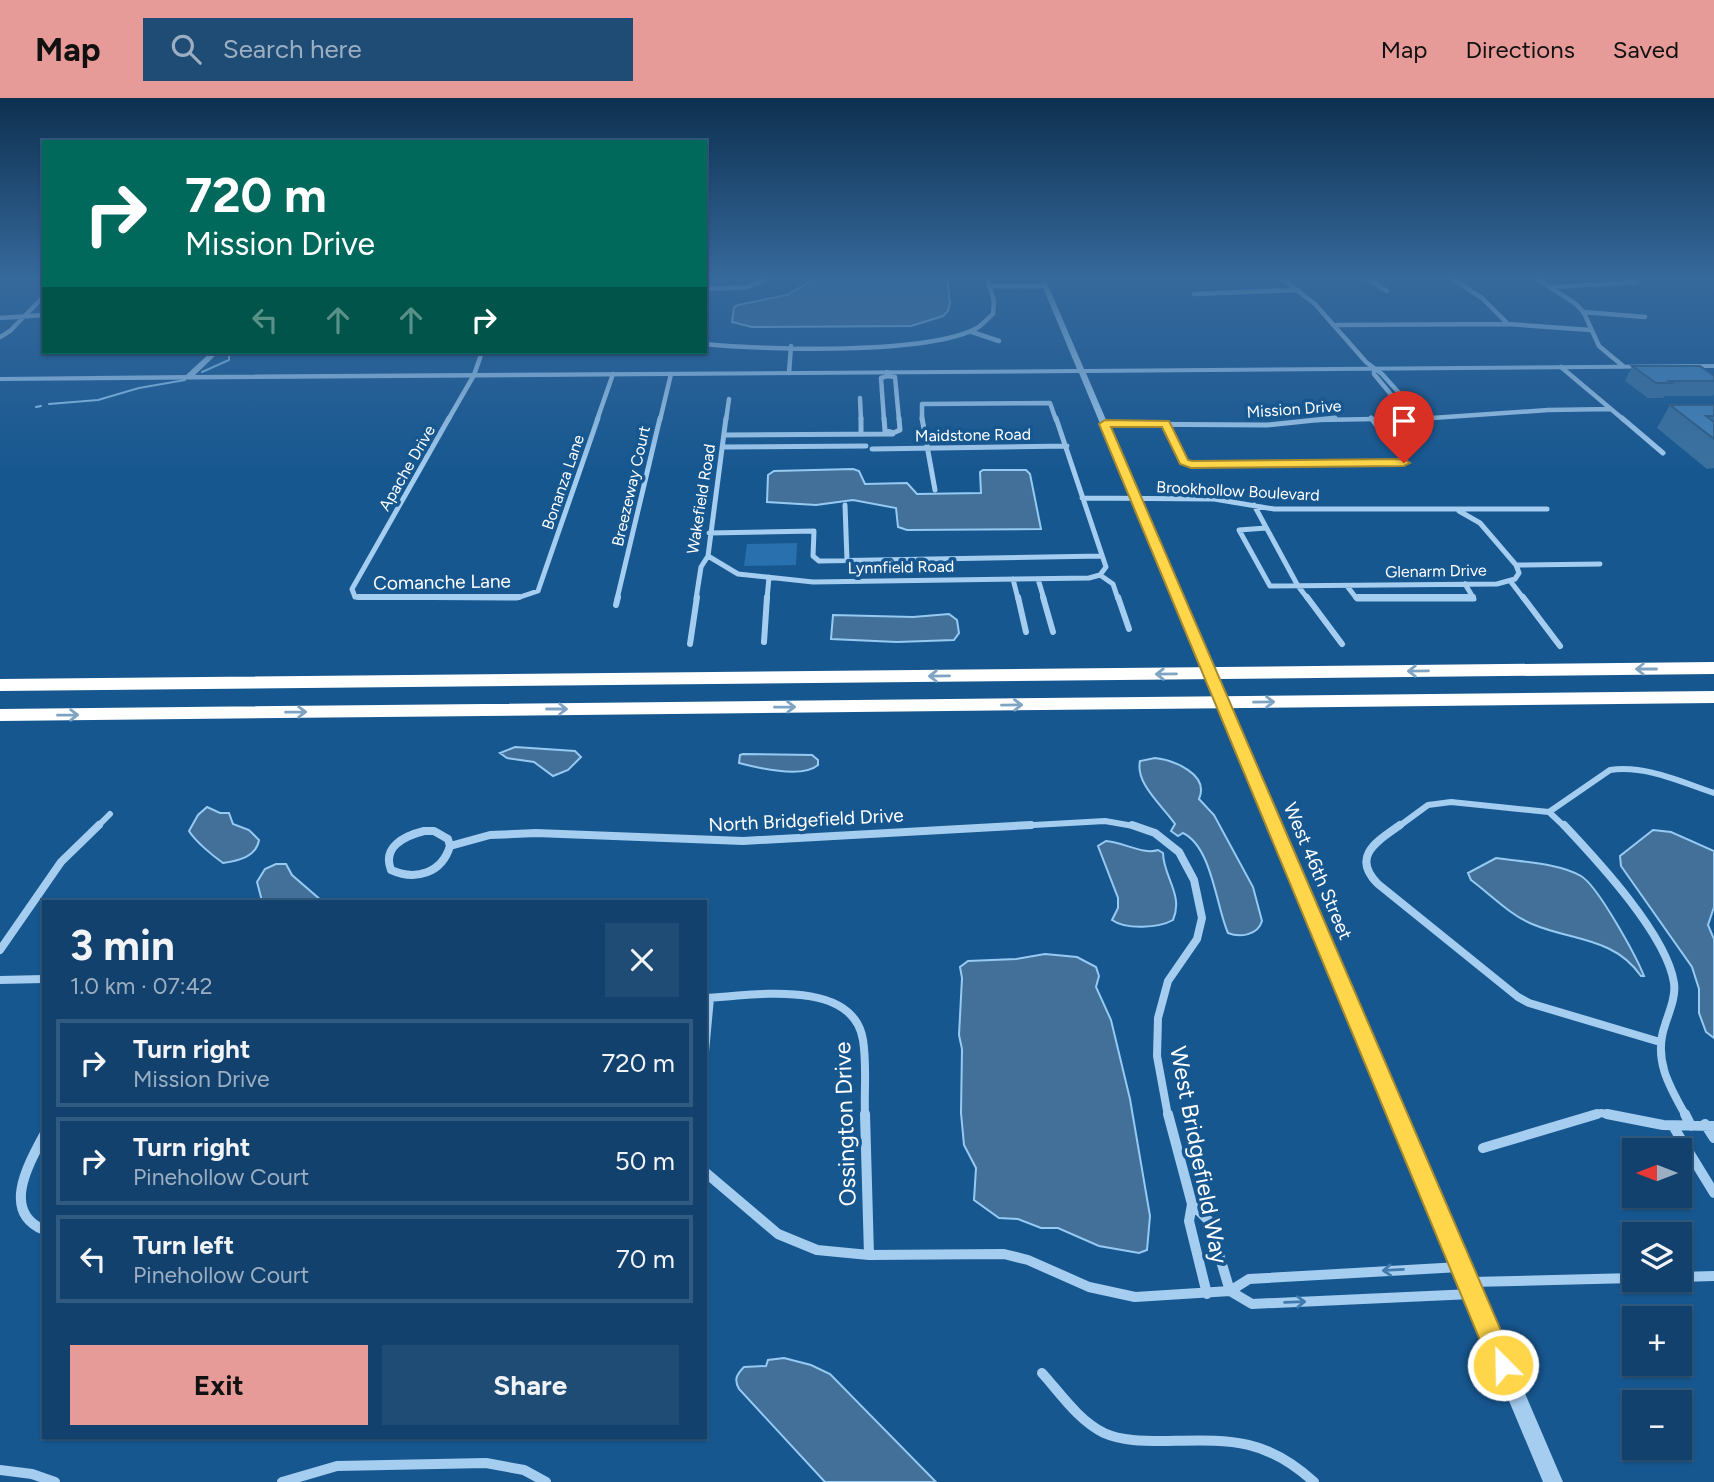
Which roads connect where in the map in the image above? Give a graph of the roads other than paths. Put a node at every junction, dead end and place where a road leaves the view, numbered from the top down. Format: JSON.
{"nodes":[{"id":1,"x":923,"y":343,"type":"edge"},
{"id":2,"x":1068,"y":343,"type":"edge"},
{"id":3,"x":1349,"y":343,"type":"edge"},
{"id":4,"x":1598,"y":343,"type":"edge"},
{"id":5,"x":707,"y":345,"type":"edge"},
{"id":6,"x":791,"y":346,"type":"junction"},
{"id":7,"x":213,"y":354,"type":"edge"},
{"id":8,"x":481,"y":354,"type":"edge"},
{"id":9,"x":1623,"y":366,"type":"junction"},
{"id":10,"x":1714,"y":366,"type":"edge"},
{"id":11,"x":1561,"y":367,"type":"junction"},
{"id":12,"x":1373,"y":369,"type":"junction"},
{"id":13,"x":1080,"y":371,"type":"junction"},
{"id":14,"x":789,"y":373,"type":"junction"},
{"id":15,"x":613,"y":374,"type":"junction"},
{"id":16,"x":671,"y":374,"type":"junction"},
{"id":17,"x":887,"y":374,"type":"junction"},
{"id":18,"x":474,"y":375,"type":"junction"},
{"id":19,"x":189,"y":377,"type":"junction"},
{"id":20,"x":0,"y":379,"type":"edge"},
{"id":21,"x":860,"y":398,"type":"dead end"},
{"id":22,"x":729,"y":399,"type":"dead end"},
{"id":23,"x":883,"y":402,"type":"junction"},
{"id":24,"x":897,"y":402,"type":"junction"},
{"id":25,"x":1611,"y":409,"type":"junction"},
{"id":26,"x":1415,"y":416,"type":"junction"},
{"id":27,"x":1371,"y":418,"type":"junction"},
{"id":28,"x":1105,"y":424,"type":"junction"},
{"id":29,"x":1165,"y":424,"type":"junction"},
{"id":30,"x":893,"y":433,"type":"junction"},
{"id":31,"x":837,"y":434,"type":"junction"},
{"id":32,"x":861,"y":434,"type":"junction"},
{"id":33,"x":724,"y":435,"type":"junction"},
{"id":34,"x":836,"y":446,"type":"junction"},
{"id":35,"x":866,"y":446,"type":"dead end"},
{"id":36,"x":1067,"y":446,"type":"junction"},
{"id":37,"x":722,"y":447,"type":"junction"},
{"id":38,"x":927,"y":448,"type":"junction"},
{"id":39,"x":872,"y":449,"type":"dead end"},
{"id":40,"x":895,"y":449,"type":"junction"},
{"id":41,"x":1663,"y":453,"type":"dead end"},
{"id":42,"x":934,"y":490,"type":"dead end"},
{"id":43,"x":1082,"y":498,"type":"junction"},
{"id":44,"x":1136,"y":498,"type":"junction"},
{"id":45,"x":845,"y":505,"type":"dead end"},
{"id":46,"x":1254,"y":505,"type":"junction"},
{"id":47,"x":1547,"y":509,"type":"dead end"},
{"id":48,"x":1455,"y":510,"type":"junction"},
{"id":49,"x":1266,"y":528,"type":"junction"},
{"id":50,"x":709,"y":533,"type":"junction"},
{"id":51,"x":708,"y":556,"type":"junction"},
{"id":52,"x":1101,"y":556,"type":"junction"},
{"id":53,"x":847,"y":560,"type":"junction"},
{"id":54,"x":1600,"y":564,"type":"dead end"},
{"id":55,"x":1516,"y":565,"type":"junction"},
{"id":56,"x":1100,"y":575,"type":"junction"},
{"id":57,"x":769,"y":577,"type":"junction"},
{"id":58,"x":1013,"y":579,"type":"junction"},
{"id":59,"x":1038,"y":579,"type":"junction"},
{"id":60,"x":1511,"y":582,"type":"junction"},
{"id":61,"x":1465,"y":584,"type":"junction"},
{"id":62,"x":1298,"y":586,"type":"junction"},
{"id":63,"x":1347,"y":586,"type":"junction"},
{"id":64,"x":533,"y":594,"type":"joint"},
{"id":65,"x":353,"y":595,"type":"joint"},
{"id":66,"x":616,"y":604,"type":"dead end"},
{"id":67,"x":1129,"y":629,"type":"dead end"},
{"id":68,"x":1026,"y":632,"type":"dead end"},
{"id":69,"x":1053,"y":632,"type":"dead end"},
{"id":70,"x":764,"y":642,"type":"dead end"},
{"id":71,"x":1342,"y":643,"type":"dead end"},
{"id":72,"x":690,"y":644,"type":"dead end"},
{"id":73,"x":1560,"y":646,"type":"dead end"},
{"id":74,"x":1714,"y":668,"type":"edge"},
{"id":75,"x":0,"y":685,"type":"edge"},
{"id":76,"x":1714,"y":697,"type":"edge"},
{"id":77,"x":0,"y":715,"type":"edge"},
{"id":78,"x":1714,"y":793,"type":"edge"},
{"id":79,"x":1549,"y":812,"type":"junction"},
{"id":80,"x":110,"y":814,"type":"dead end"},
{"id":81,"x":1162,"y":838,"type":"joint"},
{"id":82,"x":450,"y":846,"type":"junction"},
{"id":83,"x":0,"y":950,"type":"edge"},
{"id":84,"x":42,"y":979,"type":"edge"},
{"id":85,"x":0,"y":980,"type":"edge"},
{"id":86,"x":708,"y":998,"type":"edge"},
{"id":87,"x":707,"y":1016,"type":"edge"},
{"id":88,"x":1660,"y":1042,"type":"junction"},
{"id":89,"x":1710,"y":1125,"type":"edge"},
{"id":90,"x":1673,"y":1126,"type":"junction"},
{"id":91,"x":1691,"y":1126,"type":"junction"},
{"id":92,"x":1714,"y":1138,"type":"edge"},
{"id":93,"x":42,"y":1139,"type":"edge"},
{"id":94,"x":1483,"y":1148,"type":"dead end"},
{"id":95,"x":707,"y":1174,"type":"edge"},
{"id":96,"x":1714,"y":1193,"type":"edge"},
{"id":97,"x":1192,"y":1204,"type":"junction"},
{"id":98,"x":42,"y":1229,"type":"edge"},
{"id":99,"x":869,"y":1255,"type":"junction"},
{"id":100,"x":1714,"y":1276,"type":"edge"},
{"id":101,"x":1692,"y":1277,"type":"edge"},
{"id":102,"x":1622,"y":1278,"type":"edge"},
{"id":103,"x":1468,"y":1281,"type":"junction"},
{"id":104,"x":1230,"y":1292,"type":"junction"},
{"id":105,"x":1207,"y":1294,"type":"junction"},
{"id":106,"x":1042,"y":1373,"type":"dead end"},
{"id":107,"x":0,"y":1470,"type":"edge"},
{"id":108,"x":55,"y":1482,"type":"edge"},
{"id":109,"x":282,"y":1482,"type":"edge"},
{"id":110,"x":546,"y":1482,"type":"edge"},
{"id":111,"x":1314,"y":1482,"type":"edge"},
{"id":112,"x":1553,"y":1482,"type":"edge"}],
"edges":[{"from":1,"to":6,"type":"street"},
{"from":2,"to":13,"type":"street","name":"West 46th Street"},
{"from":3,"to":12,"type":"street"},
{"from":4,"to":9,"type":"street"},
{"from":5,"to":6,"type":"street"},
{"from":6,"to":14,"type":"street"},
{"from":7,"to":19,"type":"street"},
{"from":8,"to":18,"type":"street","name":"Apache Drive"},
{"from":9,"to":10,"type":"street"},
{"from":9,"to":11,"type":"street"},
{"from":11,"to":12,"type":"street"},
{"from":11,"to":25,"type":"street"},
{"from":12,"to":13,"type":"street"},
{"from":12,"to":26,"type":"street"},
{"from":13,"to":17,"type":"street"},
{"from":13,"to":28,"type":"street","name":"West 46th Street"},
{"from":14,"to":16,"type":"street"},
{"from":14,"to":17,"type":"street"},
{"from":15,"to":16,"type":"street"},
{"from":15,"to":18,"type":"street"},
{"from":15,"to":64,"type":"street","name":"Bonanza Lane"},
{"from":16,"to":66,"type":"street","name":"Breezeway Court"},
{"from":17,"to":23,"type":"street","name":"Maidstone Road"},
{"from":17,"to":24,"type":"street","name":"Maidstone Road"},
{"from":18,"to":19,"type":"street"},
{"from":18,"to":65,"type":"street","name":"Apache Drive"},
{"from":19,"to":20,"type":"street"},
{"from":21,"to":32,"type":"street"},
{"from":22,"to":33,"type":"street","name":"Wakefield Road"},
{"from":23,"to":24,"type":"street"},
{"from":23,"to":30,"type":"street","name":"Maidstone Road"},
{"from":24,"to":30,"type":"street","name":"Maidstone Road"},
{"from":25,"to":26,"type":"street","name":"Mission Drive"},
{"from":25,"to":41,"type":"street"},
{"from":26,"to":27,"type":"street","name":"Mission Drive"},
{"from":27,"to":29,"type":"street","name":"Mission Drive"},
{"from":27,"to":29,"type":"street"},
{"from":28,"to":29,"type":"street","name":"Mission Drive"},
{"from":28,"to":44,"type":"street","name":"West 46th Street"},
{"from":30,"to":32,"type":"street","name":"Maidstone Road"},
{"from":30,"to":40,"type":"street","name":"Maidstone Road"},
{"from":31,"to":32,"type":"street","name":"Maidstone Road"},
{"from":31,"to":33,"type":"street","name":"Maidstone Road"},
{"from":31,"to":34,"type":"street"},
{"from":33,"to":37,"type":"street","name":"Wakefield Road"},
{"from":34,"to":35,"type":"street"},
{"from":34,"to":37,"type":"street"},
{"from":36,"to":38,"type":"street","name":"Maidstone Road"},
{"from":36,"to":38,"type":"street"},
{"from":36,"to":43,"type":"street"},
{"from":37,"to":50,"type":"street","name":"Wakefield Road"},
{"from":38,"to":40,"type":"street","name":"Maidstone Road"},
{"from":38,"to":42,"type":"street"},
{"from":39,"to":40,"type":"street"},
{"from":43,"to":44,"type":"street","name":"Brookhollow Boulevard"},
{"from":43,"to":52,"type":"street"},
{"from":44,"to":46,"type":"street","name":"Brookhollow Boulevard"},
{"from":44,"to":103,"type":"street","name":"West 46th Street","bridge":true},
{"from":45,"to":53,"type":"street"},
{"from":46,"to":48,"type":"street","name":"Brookhollow Boulevard"},
{"from":46,"to":49,"type":"street"},
{"from":47,"to":48,"type":"street","name":"Brookhollow Boulevard"},
{"from":48,"to":55,"type":"street","name":"Glenarm Drive"},
{"from":49,"to":62,"type":"street"},
{"from":49,"to":62,"type":"street","name":"Glenarm Drive"},
{"from":50,"to":51,"type":"street","name":"Wakefield Road"},
{"from":50,"to":53,"type":"street"},
{"from":51,"to":57,"type":"street","name":"Lynnfield Road"},
{"from":51,"to":72,"type":"street","name":"Wakefield Road"},
{"from":52,"to":53,"type":"street"},
{"from":52,"to":56,"type":"street"},
{"from":54,"to":55,"type":"street"},
{"from":55,"to":60,"type":"street","name":"Glenarm Drive"},
{"from":56,"to":59,"type":"street","name":"Lynnfield Road"},
{"from":56,"to":67,"type":"street"},
{"from":57,"to":58,"type":"street","name":"Lynnfield Road"},
{"from":57,"to":70,"type":"street"},
{"from":58,"to":59,"type":"street","name":"Lynnfield Road"},
{"from":58,"to":68,"type":"street"},
{"from":59,"to":69,"type":"street"},
{"from":60,"to":61,"type":"street","name":"Glenarm Drive"},
{"from":60,"to":73,"type":"street"},
{"from":61,"to":63,"type":"street","name":"Glenarm Drive"},
{"from":61,"to":63,"type":"street"},
{"from":62,"to":63,"type":"street","name":"Glenarm Drive"},
{"from":62,"to":71,"type":"street"},
{"from":64,"to":65,"type":"street","name":"Comanche Lane"},
{"from":74,"to":75,"type":"highway","one_way":true},
{"from":77,"to":76,"type":"highway","one_way":true},
{"from":78,"to":79,"type":"street"},
{"from":79,"to":88,"type":"street"},
{"from":79,"to":88,"type":"street"},
{"from":80,"to":83,"type":"street"},
{"from":81,"to":82,"type":"street","name":"North Bridgefield Drive"},
{"from":81,"to":97,"type":"street","name":"West Bridgefield Way"},
{"from":82,"to":82,"type":"street"},
{"from":84,"to":85,"type":"street"},
{"from":86,"to":87,"type":"street"},
{"from":86,"to":99,"type":"street","name":"Ossington Drive"},
{"from":88,"to":91,"type":"street"},
{"from":89,"to":91,"type":"street"},
{"from":89,"to":92,"type":"street"},
{"from":90,"to":91,"type":"street"},
{"from":90,"to":94,"type":"street"},
{"from":90,"to":96,"type":"street"},
{"from":93,"to":98,"type":"street"},
{"from":95,"to":99,"type":"street"},
{"from":97,"to":104,"type":"street"},
{"from":97,"to":105,"type":"street","name":"West Bridgefield Way"},
{"from":99,"to":105,"type":"street"},
{"from":100,"to":101,"type":"street"},
{"from":102,"to":103,"type":"street"},
{"from":103,"to":104,"type":"street","one_way":true},
{"from":104,"to":103,"type":"street","one_way":true},
{"from":103,"to":112,"type":"street","name":"West 46th Street"},
{"from":104,"to":105,"type":"street"},
{"from":106,"to":111,"type":"street"},
{"from":107,"to":108,"type":"street"},
{"from":109,"to":110,"type":"street"}]}
